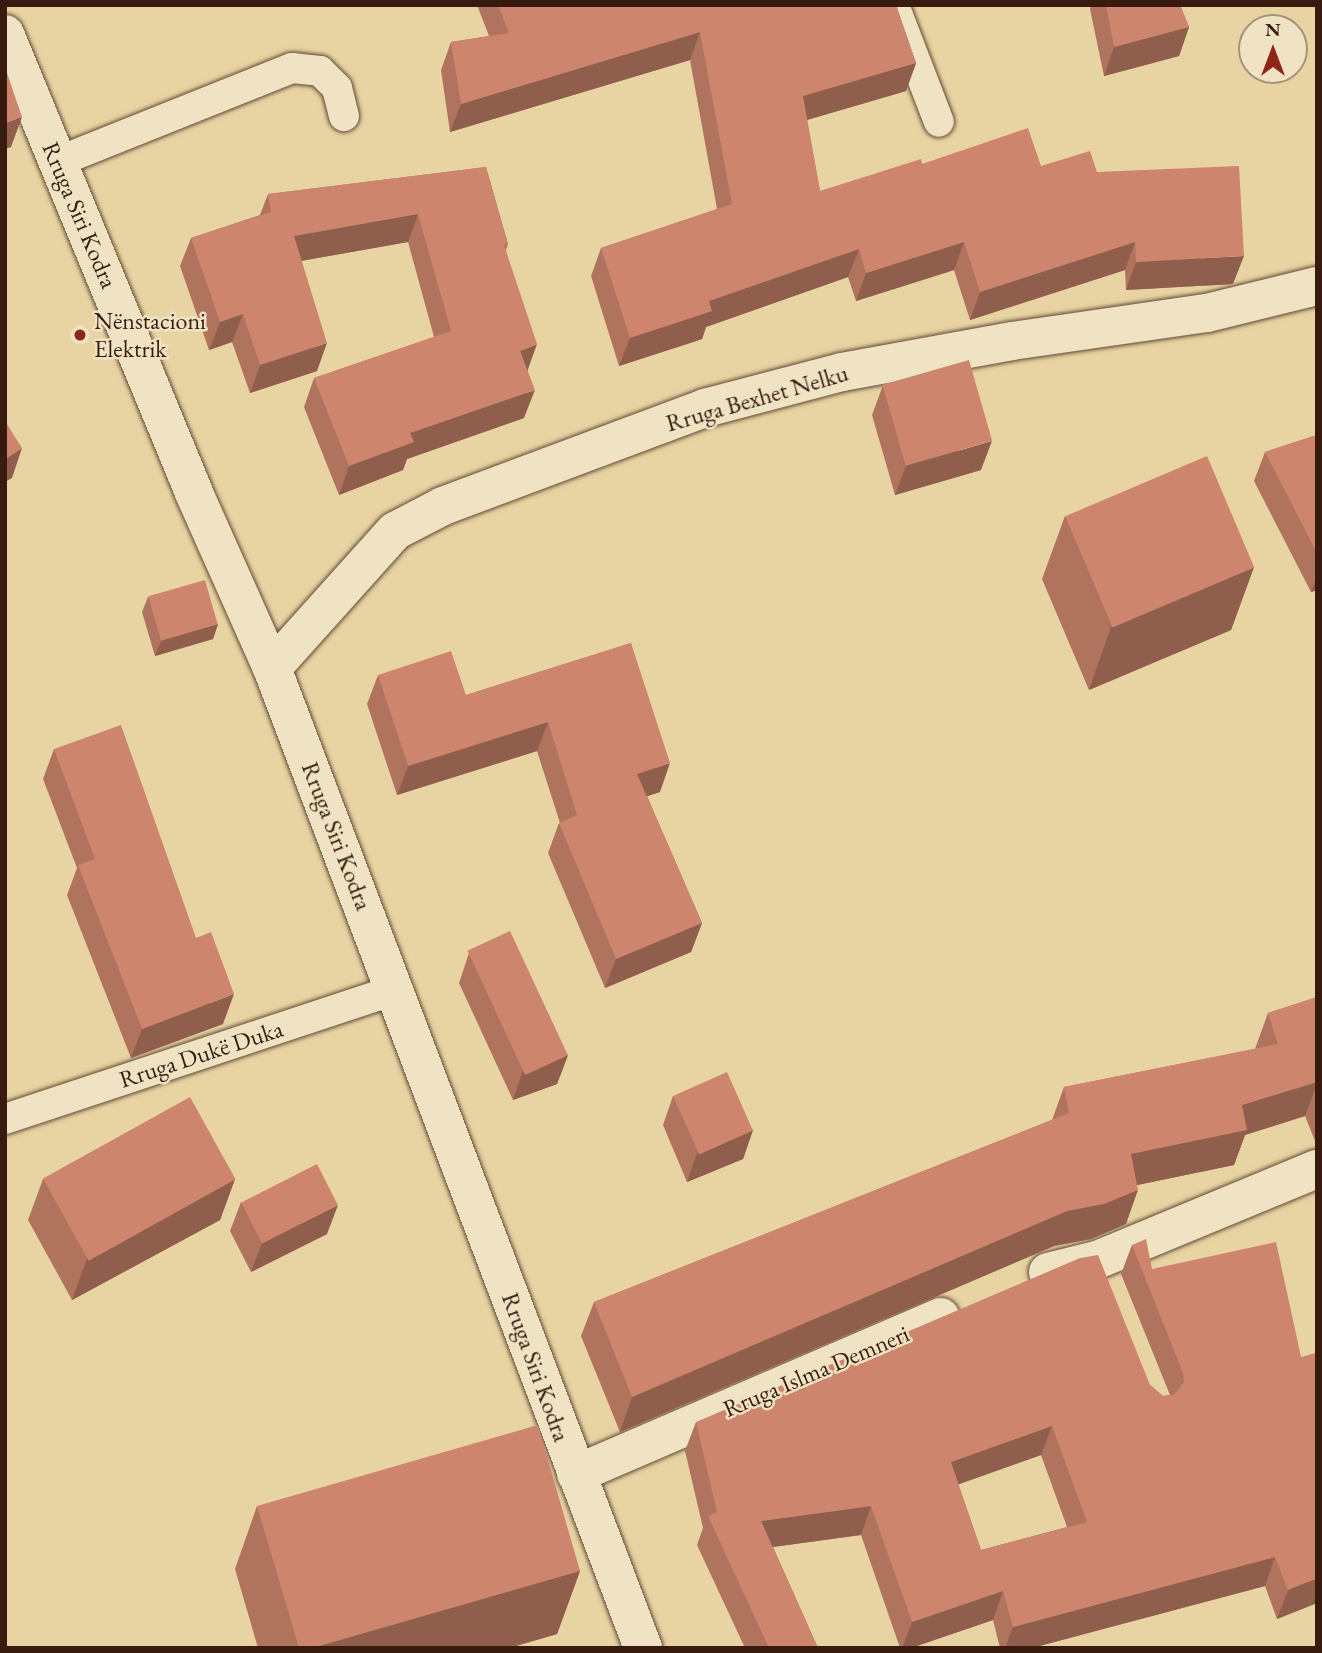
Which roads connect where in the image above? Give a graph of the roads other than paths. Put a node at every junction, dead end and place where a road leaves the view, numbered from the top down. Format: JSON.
{"nodes":[{"id":1,"x":894,"y":5,"type":"edge"},
{"id":2,"x":5,"y":34,"type":"edge"},
{"id":3,"x":344,"y":116,"type":"dead end"},
{"id":4,"x":939,"y":122,"type":"dead end"},
{"id":5,"x":57,"y":162,"type":"junction"},
{"id":6,"x":1317,"y":286,"type":"edge"},
{"id":7,"x":272,"y":668,"type":"junction"},
{"id":8,"x":397,"y":989,"type":"junction"},
{"id":9,"x":5,"y":1119,"type":"edge"},
{"id":10,"x":1317,"y":1169,"type":"edge"},
{"id":11,"x":1012,"y":1287,"type":"edge"},
{"id":12,"x":974,"y":1303,"type":"edge"},
{"id":13,"x":576,"y":1474,"type":"junction"},
{"id":14,"x":643,"y":1648,"type":"edge"}],
"edges":[{"from":1,"to":4,"type":"lane"},
{"from":2,"to":5,"type":"street","name":"Rruga Siri Kodra"},
{"from":3,"to":5,"type":"lane"},
{"from":5,"to":7,"type":"street","name":"Rruga Siri Kodra"},
{"from":6,"to":7,"type":"street","name":"Rruga Bexhet Nelku"},
{"from":7,"to":8,"type":"street","name":"Rruga Siri Kodra"},
{"from":8,"to":9,"type":"lane","name":"Rruga Dukë Duka"},
{"from":8,"to":13,"type":"street","name":"Rruga Siri Kodra"},
{"from":10,"to":11,"type":"street"},
{"from":12,"to":13,"type":"street","name":"Rruga Islma Demneri"},
{"from":13,"to":14,"type":"street","name":"Rruga Siri Kodra"}]}
